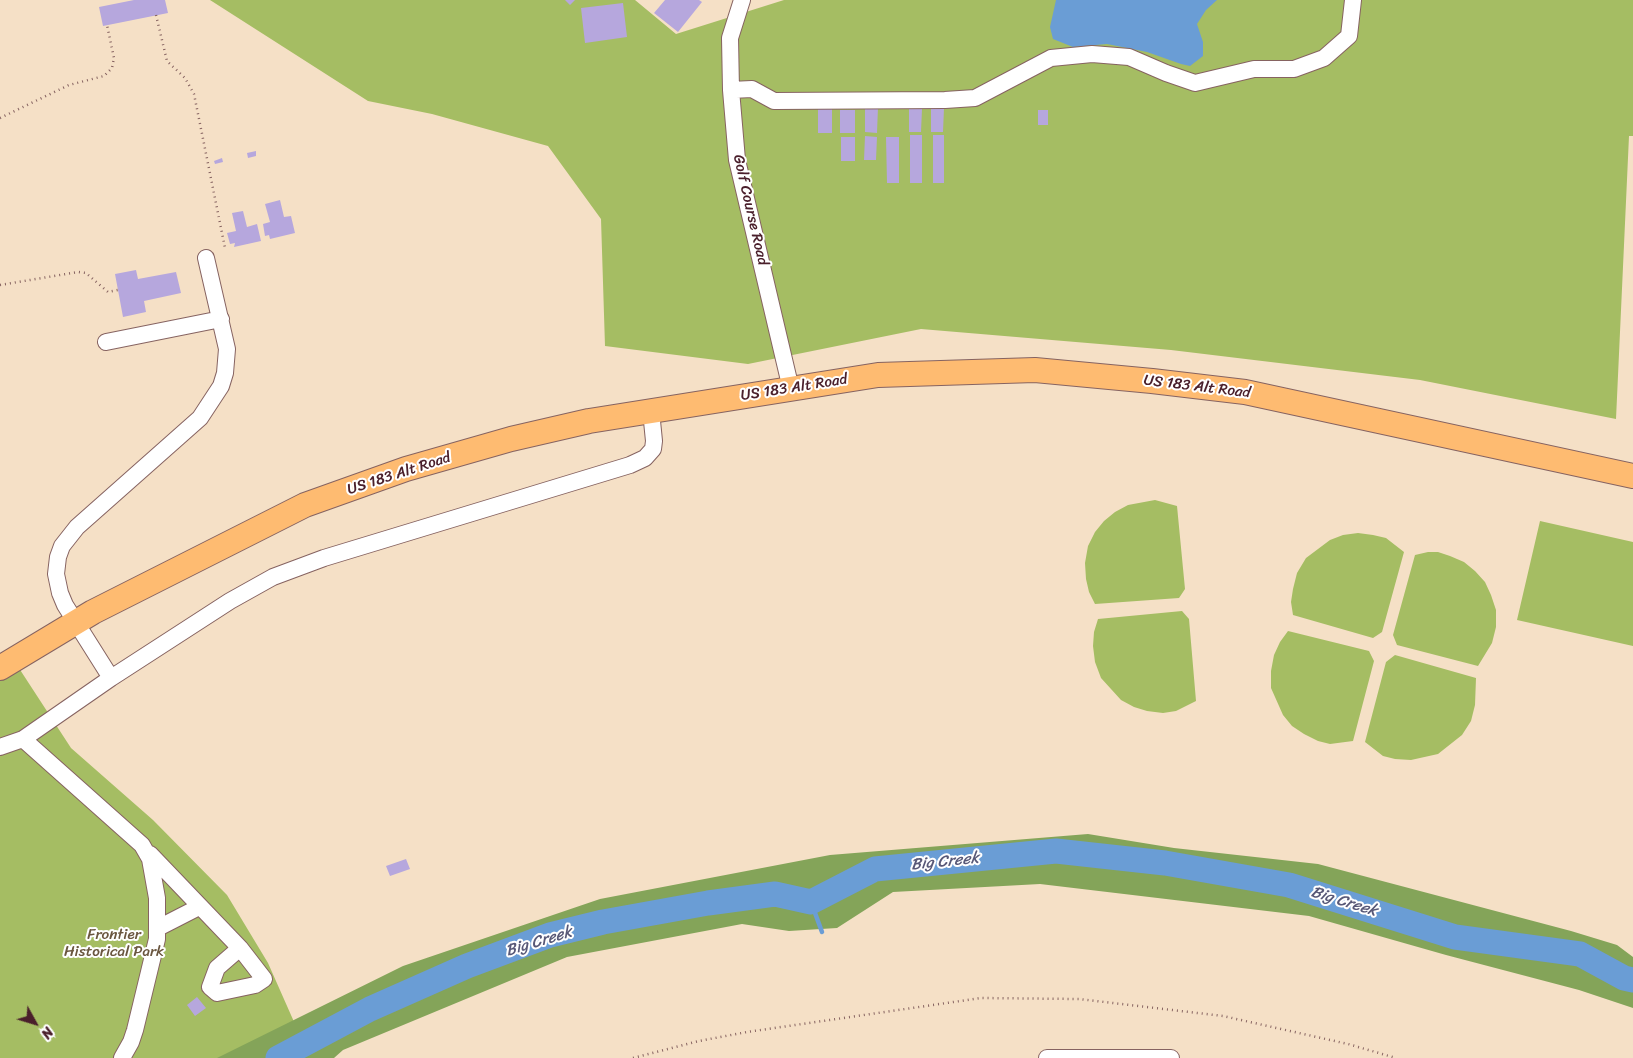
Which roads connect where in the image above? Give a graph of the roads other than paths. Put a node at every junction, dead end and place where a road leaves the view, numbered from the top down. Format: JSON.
{"nodes":[{"id":1,"x":742,"y":0,"type":"edge"},
{"id":2,"x":1353,"y":0,"type":"edge"},
{"id":3,"x":731,"y":90,"type":"junction"},
{"id":4,"x":206,"y":258,"type":"dead end"},
{"id":5,"x":221,"y":319,"type":"junction"},
{"id":6,"x":106,"y":342,"type":"dead end"},
{"id":7,"x":791,"y":389,"type":"junction"},
{"id":8,"x":651,"y":411,"type":"junction"},
{"id":9,"x":1633,"y":476,"type":"edge"},
{"id":10,"x":76,"y":622,"type":"junction"},
{"id":11,"x":0,"y":668,"type":"edge"},
{"id":12,"x":111,"y":678,"type":"junction"},
{"id":13,"x":23,"y":739,"type":"junction"},
{"id":14,"x":0,"y":748,"type":"edge"},
{"id":15,"x":142,"y":845,"type":"junction"},
{"id":16,"x":199,"y":907,"type":"junction"},
{"id":17,"x":158,"y":928,"type":"junction"},
{"id":18,"x":240,"y":948,"type":"dead end"},
{"id":19,"x":122,"y":1058,"type":"edge"},
{"id":20,"x":1047,"y":1058,"type":"edge"},
{"id":21,"x":1171,"y":1058,"type":"edge"}],
"edges":[{"from":1,"to":3,"type":"street","name":"Golf Course Road"},
{"from":2,"to":3,"type":"street"},
{"from":3,"to":7,"type":"street","name":"Golf Course Road"},
{"from":4,"to":5,"type":"street"},
{"from":5,"to":6,"type":"street"},
{"from":5,"to":10,"type":"street"},
{"from":7,"to":8,"type":"highway","name":"US 183 Alt Road"},
{"from":7,"to":9,"type":"highway","name":"US 183 Alt Road"},
{"from":8,"to":10,"type":"highway","name":"US 183 Alt Road"},
{"from":8,"to":12,"type":"street"},
{"from":10,"to":11,"type":"highway","name":"US 183 Alt Road"},
{"from":10,"to":12,"type":"street"},
{"from":12,"to":13,"type":"street"},
{"from":13,"to":14,"type":"street"},
{"from":13,"to":15,"type":"street"},
{"from":15,"to":16,"type":"street"},
{"from":15,"to":17,"type":"street"},
{"from":16,"to":17,"type":"street"},
{"from":16,"to":18,"type":"street"},
{"from":17,"to":19,"type":"street"},
{"from":20,"to":21,"type":"street"}]}
